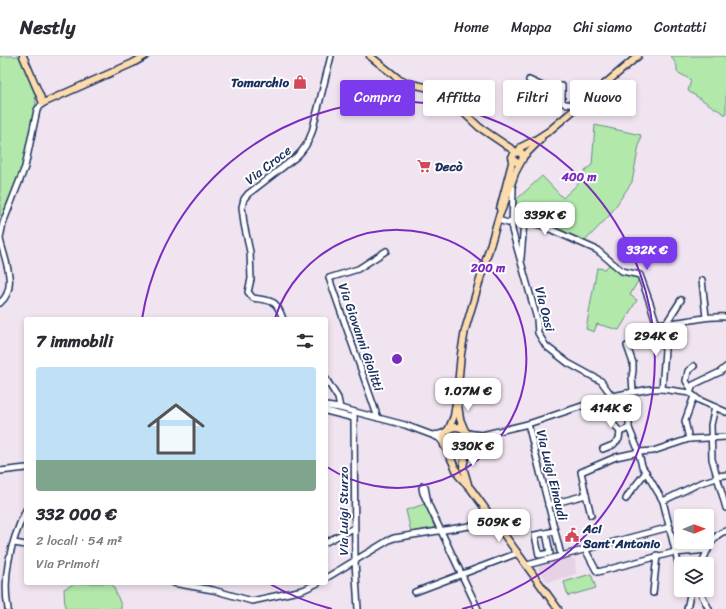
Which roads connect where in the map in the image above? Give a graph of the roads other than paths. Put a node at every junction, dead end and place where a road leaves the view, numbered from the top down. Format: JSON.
{"nodes":[{"id":1,"x":23,"y":56,"type":"edge"},
{"id":2,"x":145,"y":56,"type":"edge"},
{"id":3,"x":331,"y":56,"type":"edge"},
{"id":4,"x":370,"y":56,"type":"edge"},
{"id":5,"x":638,"y":56,"type":"edge"},
{"id":6,"x":610,"y":80,"type":"edge"},
{"id":7,"x":43,"y":103,"type":"junction"},
{"id":8,"x":570,"y":114,"type":"edge"},
{"id":9,"x":549,"y":131,"type":"junction"},
{"id":10,"x":501,"y":142,"type":"junction"},
{"id":11,"x":516,"y":153,"type":"junction"},
{"id":12,"x":522,"y":159,"type":"junction"},
{"id":13,"x":511,"y":184,"type":"junction"},
{"id":14,"x":498,"y":218,"type":"junction"},
{"id":15,"x":513,"y":220,"type":"junction"},
{"id":16,"x":524,"y":222,"type":"junction"},
{"id":17,"x":0,"y":238,"type":"edge"},
{"id":18,"x":386,"y":251,"type":"dead end"},
{"id":19,"x":521,"y":263,"type":"junction"},
{"id":20,"x":702,"y":280,"type":"dead end"},
{"id":21,"x":681,"y":300,"type":"dead end"},
{"id":22,"x":0,"y":303,"type":"edge"},
{"id":23,"x":282,"y":317,"type":"edge"},
{"id":24,"x":706,"y":317,"type":"junction"},
{"id":25,"x":726,"y":317,"type":"edge"},
{"id":26,"x":667,"y":322,"type":"junction"},
{"id":27,"x":657,"y":324,"type":"junction"},
{"id":28,"x":660,"y":333,"type":"junction"},
{"id":29,"x":694,"y":366,"type":"dead end"},
{"id":30,"x":726,"y":367,"type":"edge"},
{"id":31,"x":328,"y":382,"type":"edge"},
{"id":32,"x":662,"y":389,"type":"junction"},
{"id":33,"x":633,"y":392,"type":"junction"},
{"id":34,"x":626,"y":393,"type":"junction"},
{"id":35,"x":692,"y":393,"type":"junction"},
{"id":36,"x":458,"y":396,"type":"junction"},
{"id":37,"x":612,"y":396,"type":"junction"},
{"id":38,"x":328,"y":406,"type":"edge"},
{"id":39,"x":340,"y":408,"type":"junction"},
{"id":40,"x":716,"y":409,"type":"junction"},
{"id":41,"x":328,"y":411,"type":"edge"},
{"id":42,"x":726,"y":412,"type":"edge"},
{"id":43,"x":354,"y":415,"type":"junction"},
{"id":44,"x":378,"y":418,"type":"junction"},
{"id":45,"x":528,"y":424,"type":"junction"},
{"id":46,"x":615,"y":426,"type":"dead end"},
{"id":47,"x":629,"y":428,"type":"junction"},
{"id":48,"x":448,"y":431,"type":"junction"},
{"id":49,"x":466,"y":432,"type":"junction"},
{"id":50,"x":620,"y":432,"type":"junction"},
{"id":51,"x":432,"y":435,"type":"junction"},
{"id":52,"x":482,"y":435,"type":"junction"},
{"id":53,"x":726,"y":436,"type":"edge"},
{"id":54,"x":711,"y":438,"type":"junction"},
{"id":55,"x":689,"y":439,"type":"junction"},
{"id":56,"x":445,"y":445,"type":"junction"},
{"id":57,"x":468,"y":446,"type":"junction"},
{"id":58,"x":603,"y":449,"type":"dead end"},
{"id":59,"x":639,"y":452,"type":"junction"},
{"id":60,"x":24,"y":468,"type":"edge"},
{"id":61,"x":0,"y":471,"type":"edge"},
{"id":62,"x":646,"y":472,"type":"junction"},
{"id":63,"x":726,"y":475,"type":"edge"},
{"id":64,"x":717,"y":477,"type":"junction"},
{"id":65,"x":469,"y":487,"type":"junction"},
{"id":66,"x":586,"y":495,"type":"junction"},
{"id":67,"x":626,"y":499,"type":"dead end"},
{"id":68,"x":662,"y":501,"type":"junction"},
{"id":69,"x":428,"y":503,"type":"dead end"},
{"id":70,"x":548,"y":505,"type":"junction"},
{"id":71,"x":726,"y":508,"type":"edge"},
{"id":72,"x":591,"y":515,"type":"dead end"},
{"id":73,"x":24,"y":516,"type":"edge"},
{"id":74,"x":494,"y":522,"type":"junction"},
{"id":75,"x":670,"y":527,"type":"junction"},
{"id":76,"x":354,"y":528,"type":"junction"},
{"id":77,"x":440,"y":531,"type":"junction"},
{"id":78,"x":555,"y":531,"type":"junction"},
{"id":79,"x":726,"y":531,"type":"edge"},
{"id":80,"x":546,"y":533,"type":"junction"},
{"id":81,"x":328,"y":541,"type":"edge"},
{"id":82,"x":14,"y":543,"type":"junction"},
{"id":83,"x":24,"y":545,"type":"edge"},
{"id":84,"x":585,"y":549,"type":"junction"},
{"id":85,"x":708,"y":550,"type":"junction"},
{"id":86,"x":675,"y":552,"type":"junction"},
{"id":87,"x":518,"y":553,"type":"junction"},
{"id":88,"x":561,"y":555,"type":"junction"},
{"id":89,"x":657,"y":556,"type":"junction"},
{"id":90,"x":676,"y":557,"type":"edge"},
{"id":91,"x":705,"y":557,"type":"edge"},
{"id":92,"x":355,"y":561,"type":"junction"},
{"id":93,"x":526,"y":565,"type":"junction"},
{"id":94,"x":461,"y":575,"type":"junction"},
{"id":95,"x":328,"y":577,"type":"edge"},
{"id":96,"x":184,"y":585,"type":"edge"},
{"id":97,"x":314,"y":585,"type":"edge"},
{"id":98,"x":415,"y":592,"type":"dead end"},
{"id":99,"x":653,"y":593,"type":"dead end"},
{"id":100,"x":690,"y":597,"type":"edge"},
{"id":101,"x":703,"y":597,"type":"edge"},
{"id":102,"x":8,"y":609,"type":"edge"},
{"id":103,"x":358,"y":609,"type":"edge"},
{"id":104,"x":478,"y":609,"type":"edge"},
{"id":105,"x":558,"y":609,"type":"edge"},
{"id":106,"x":687,"y":609,"type":"edge"},
{"id":107,"x":710,"y":609,"type":"edge"}],
"edges":[{"from":1,"to":7,"type":"main road"},
{"from":2,"to":7,"type":"main road"},
{"from":3,"to":23,"type":"street","name":"Via Croce"},
{"from":4,"to":10,"type":"main road"},
{"from":5,"to":6,"type":"main road"},
{"from":7,"to":17,"type":"street"},
{"from":8,"to":9,"type":"main road"},
{"from":9,"to":11,"type":"main road"},
{"from":9,"to":12,"type":"main road"},
{"from":10,"to":11,"type":"main road"},
{"from":10,"to":11,"type":"main road"},
{"from":11,"to":12,"type":"main road"},
{"from":11,"to":12,"type":"main road"},
{"from":11,"to":14,"type":"main road"},
{"from":12,"to":13,"type":"main road"},
{"from":13,"to":14,"type":"main road"},
{"from":13,"to":15,"type":"street","name":"Via Oasi"},
{"from":14,"to":15,"type":"street"},
{"from":14,"to":36,"type":"main road"},
{"from":15,"to":16,"type":"street"},
{"from":15,"to":19,"type":"street","name":"Via Oasi"},
{"from":16,"to":19,"type":"street"},
{"from":16,"to":27,"type":"street"},
{"from":17,"to":22,"type":"street"},
{"from":18,"to":44,"type":"street","name":"Via Giovanni Giolitti"},
{"from":19,"to":37,"type":"street","name":"Via Oasi"},
{"from":20,"to":24,"type":"street"},
{"from":21,"to":26,"type":"street"},
{"from":24,"to":25,"type":"street"},
{"from":24,"to":26,"type":"street"},
{"from":26,"to":27,"type":"street"},
{"from":27,"to":28,"type":"street"},
{"from":28,"to":32,"type":"street"},
{"from":28,"to":33,"type":"street"},
{"from":29,"to":35,"type":"street"},
{"from":30,"to":35,"type":"street"},
{"from":31,"to":39,"type":"street"},
{"from":32,"to":33,"type":"street"},
{"from":32,"to":35,"type":"street"},
{"from":33,"to":34,"type":"street"},
{"from":34,"to":37,"type":"street"},
{"from":34,"to":47,"type":"street"},
{"from":35,"to":40,"type":"street"},
{"from":35,"to":55,"type":"street"},
{"from":36,"to":48,"type":"main road"},
{"from":36,"to":49,"type":"main road"},
{"from":37,"to":45,"type":"street"},
{"from":38,"to":39,"type":"street"},
{"from":39,"to":43,"type":"street"},
{"from":40,"to":42,"type":"street"},
{"from":40,"to":54,"type":"street"},
{"from":41,"to":43,"type":"street"},
{"from":43,"to":44,"type":"street"},
{"from":43,"to":76,"type":"street","name":"Via Luigi Sturzo"},
{"from":44,"to":51,"type":"street"},
{"from":45,"to":52,"type":"street"},
{"from":45,"to":70,"type":"street","name":"Via Luigi Einaudi"},
{"from":46,"to":50,"type":"street"},
{"from":47,"to":50,"type":"street"},
{"from":47,"to":59,"type":"street"},
{"from":48,"to":49,"type":"main road"},
{"from":48,"to":51,"type":"street"},
{"from":48,"to":56,"type":"main road"},
{"from":49,"to":52,"type":"street"},
{"from":49,"to":57,"type":"main road"},
{"from":50,"to":58,"type":"street"},
{"from":51,"to":56,"type":"street"},
{"from":52,"to":57,"type":"street"},
{"from":53,"to":54,"type":"street"},
{"from":54,"to":55,"type":"street"},
{"from":54,"to":64,"type":"street"},
{"from":55,"to":59,"type":"street"},
{"from":56,"to":57,"type":"main road"},
{"from":56,"to":65,"type":"main road"},
{"from":57,"to":65,"type":"main road"},
{"from":59,"to":62,"type":"street"},
{"from":59,"to":66,"type":"street"},
{"from":60,"to":61,"type":"street"},
{"from":62,"to":67,"type":"street"},
{"from":62,"to":68,"type":"street"},
{"from":63,"to":64,"type":"street"},
{"from":64,"to":68,"type":"street"},
{"from":64,"to":71,"type":"street"},
{"from":65,"to":74,"type":"main road"},
{"from":66,"to":70,"type":"street"},
{"from":66,"to":72,"type":"street"},
{"from":68,"to":75,"type":"street"},
{"from":69,"to":77,"type":"street"},
{"from":70,"to":78,"type":"street","name":"Via Luigi Einaudi"},
{"from":73,"to":82,"type":"street"},
{"from":74,"to":77,"type":"street"},
{"from":74,"to":87,"type":"main road"},
{"from":75,"to":84,"type":"street"},
{"from":75,"to":86,"type":"street"},
{"from":76,"to":81,"type":"street"},
{"from":76,"to":92,"type":"street","name":"Via Luigi Sturzo"},
{"from":77,"to":92,"type":"street"},
{"from":77,"to":94,"type":"street"},
{"from":78,"to":80,"type":"street"},
{"from":78,"to":88,"type":"street","name":"Via Luigi Einaudi"},
{"from":79,"to":85,"type":"street"},
{"from":80,"to":80,"type":"street"},
{"from":82,"to":83,"type":"street"},
{"from":82,"to":102,"type":"street"},
{"from":84,"to":88,"type":"street"},
{"from":84,"to":89,"type":"street"},
{"from":85,"to":86,"type":"street"},
{"from":85,"to":91,"type":"street"},
{"from":86,"to":89,"type":"street"},
{"from":86,"to":90,"type":"street"},
{"from":87,"to":93,"type":"main road"},
{"from":87,"to":94,"type":"street"},
{"from":88,"to":93,"type":"street"},
{"from":89,"to":99,"type":"street"},
{"from":92,"to":95,"type":"street"},
{"from":92,"to":103,"type":"street","name":"Via Luigi Sturzo"},
{"from":93,"to":105,"type":"main road"},
{"from":94,"to":98,"type":"street"},
{"from":94,"to":104,"type":"street"},
{"from":96,"to":97,"type":"street"},
{"from":100,"to":106,"type":"street"},
{"from":101,"to":107,"type":"street"}]}
